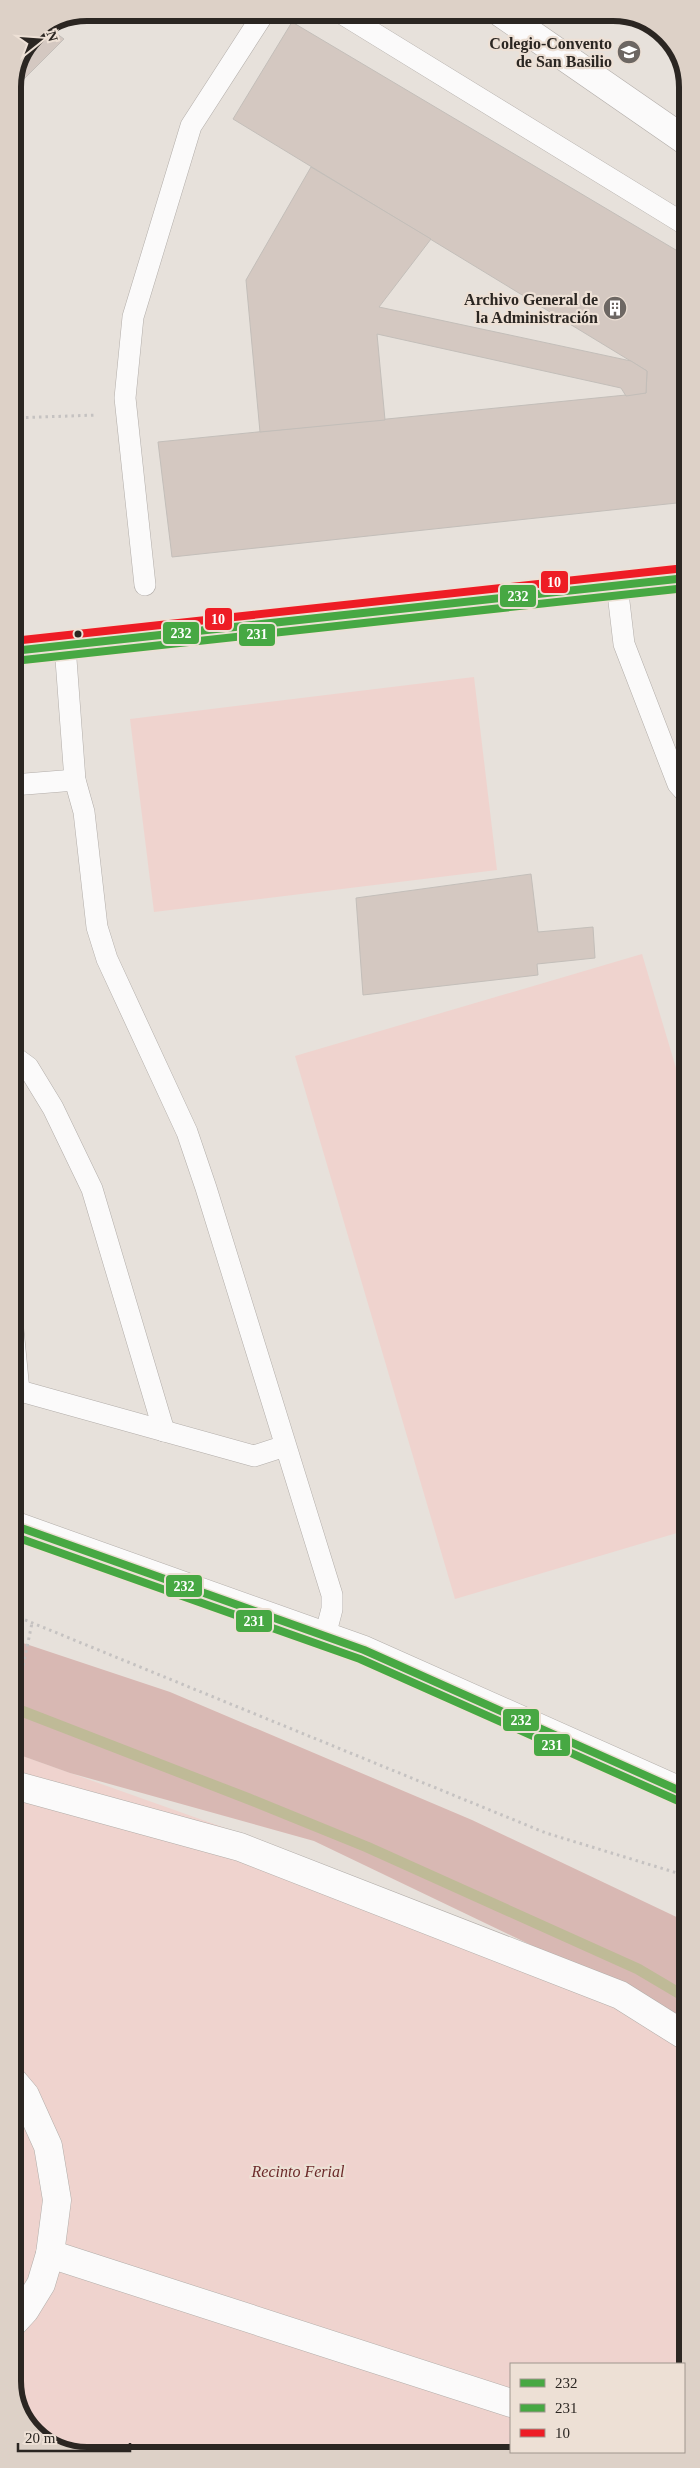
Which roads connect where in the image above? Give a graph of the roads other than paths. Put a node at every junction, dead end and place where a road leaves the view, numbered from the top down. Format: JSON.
{"nodes":[{"id":1,"x":259,"y":21,"type":"edge"},
{"id":2,"x":354,"y":21,"type":"edge"},
{"id":3,"x":513,"y":21,"type":"edge"},
{"id":4,"x":679,"y":136,"type":"edge"},
{"id":5,"x":679,"y":221,"type":"edge"},
{"id":6,"x":679,"y":579,"type":"edge"},
{"id":7,"x":145,"y":585,"type":"dead end"},
{"id":8,"x":617,"y":586,"type":"junction"},
{"id":9,"x":65,"y":646,"type":"junction"},
{"id":10,"x":21,"y":650,"type":"edge"},
{"id":11,"x":75,"y":780,"type":"junction"},
{"id":12,"x":21,"y":784,"type":"edge"},
{"id":13,"x":679,"y":785,"type":"edge"},
{"id":14,"x":21,"y":1062,"type":"edge"},
{"id":15,"x":21,"y":1391,"type":"edge"},
{"id":16,"x":164,"y":1431,"type":"junction"},
{"id":17,"x":285,"y":1446,"type":"junction"},
{"id":18,"x":21,"y":1528,"type":"edge"},
{"id":19,"x":325,"y":1636,"type":"junction"},
{"id":20,"x":21,"y":1787,"type":"edge"},
{"id":21,"x":679,"y":1790,"type":"edge"},
{"id":22,"x":679,"y":2032,"type":"edge"},
{"id":23,"x":21,"y":2091,"type":"edge"},
{"id":24,"x":50,"y":2254,"type":"junction"},
{"id":25,"x":21,"y":2314,"type":"edge"},
{"id":26,"x":510,"y":2404,"type":"edge"}],
"edges":[{"from":1,"to":7,"type":"lane"},
{"from":2,"to":5,"type":"lane"},
{"from":3,"to":4,"type":"street"},
{"from":6,"to":8,"type":"street"},
{"from":8,"to":9,"type":"street"},
{"from":8,"to":13,"type":"lane"},
{"from":9,"to":10,"type":"street"},
{"from":9,"to":11,"type":"lane"},
{"from":11,"to":12,"type":"lane"},
{"from":11,"to":17,"type":"lane"},
{"from":14,"to":16,"type":"lane"},
{"from":15,"to":16,"type":"lane"},
{"from":16,"to":17,"type":"lane"},
{"from":17,"to":19,"type":"lane"},
{"from":18,"to":19,"type":"street"},
{"from":19,"to":21,"type":"street"},
{"from":20,"to":22,"type":"street"},
{"from":23,"to":24,"type":"street"},
{"from":24,"to":25,"type":"street"},
{"from":24,"to":26,"type":"street"}]}
